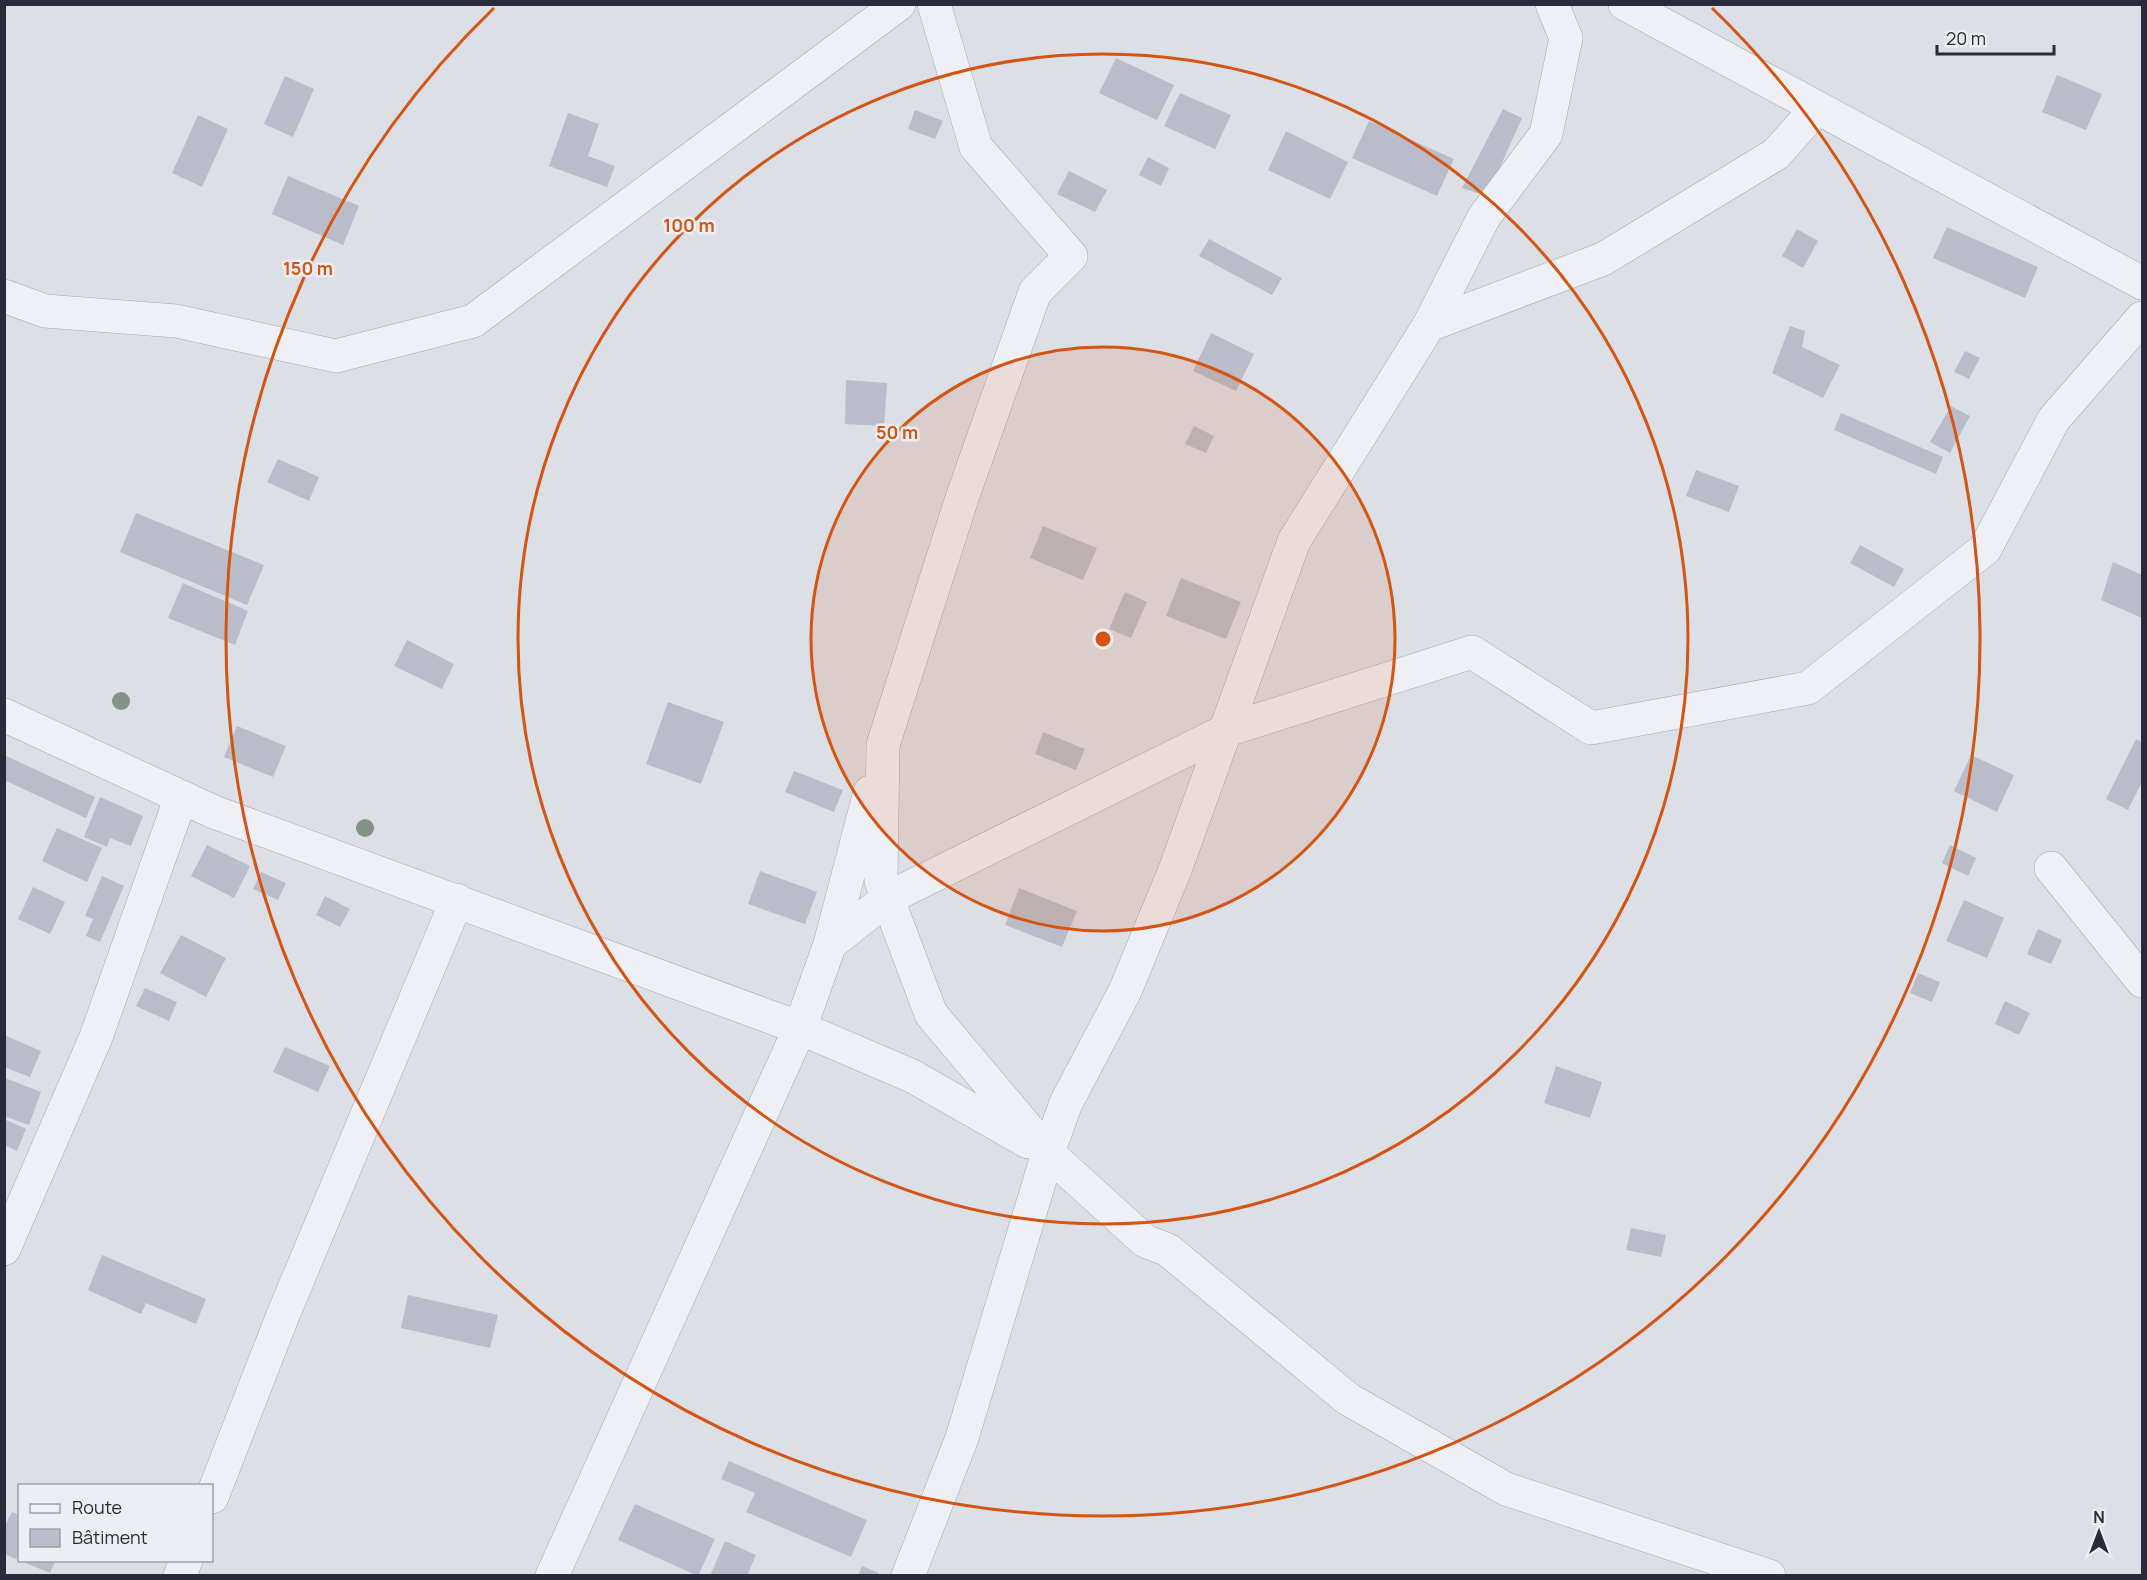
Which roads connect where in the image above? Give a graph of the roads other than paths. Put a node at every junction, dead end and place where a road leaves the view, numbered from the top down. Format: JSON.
{"nodes":[{"id":1,"x":900,"y":4,"type":"edge"},
{"id":2,"x":934,"y":4,"type":"edge"},
{"id":3,"x":1552,"y":4,"type":"edge"},
{"id":4,"x":1625,"y":4,"type":"edge"},
{"id":5,"x":1816,"y":109,"type":"junction"},
{"id":6,"x":2142,"y":283,"type":"edge"},
{"id":7,"x":4,"y":296,"type":"edge"},
{"id":8,"x":2142,"y":318,"type":"edge"},
{"id":9,"x":1429,"y":325,"type":"junction"},
{"id":10,"x":4,"y":716,"type":"edge"},
{"id":11,"x":1227,"y":730,"type":"junction"},
{"id":12,"x":882,"y":745,"type":"junction"},
{"id":13,"x":181,"y":797,"type":"junction"},
{"id":14,"x":2051,"y":868,"type":"dead end"},
{"id":15,"x":888,"y":898,"type":"junction"},
{"id":16,"x":457,"y":900,"type":"junction"},
{"id":17,"x":830,"y":944,"type":"junction"},
{"id":18,"x":2142,"y":981,"type":"edge"},
{"id":19,"x":800,"y":1028,"type":"junction"},
{"id":20,"x":1048,"y":1153,"type":"junction"},
{"id":21,"x":4,"y":1250,"type":"edge"},
{"id":22,"x":213,"y":1494,"type":"edge"},
{"id":23,"x":552,"y":1575,"type":"edge"},
{"id":24,"x":908,"y":1575,"type":"edge"},
{"id":25,"x":1769,"y":1575,"type":"edge"}],
"edges":[{"from":1,"to":7,"type":"street"},
{"from":2,"to":12,"type":"street"},
{"from":3,"to":9,"type":"street"},
{"from":4,"to":5,"type":"street"},
{"from":5,"to":6,"type":"street"},
{"from":5,"to":9,"type":"street"},
{"from":8,"to":11,"type":"street"},
{"from":9,"to":11,"type":"street"},
{"from":10,"to":13,"type":"street"},
{"from":11,"to":15,"type":"street"},
{"from":11,"to":20,"type":"street"},
{"from":12,"to":15,"type":"street"},
{"from":12,"to":17,"type":"street"},
{"from":13,"to":16,"type":"street"},
{"from":13,"to":21,"type":"street"},
{"from":14,"to":18,"type":"street"},
{"from":15,"to":17,"type":"street"},
{"from":15,"to":20,"type":"street"},
{"from":16,"to":19,"type":"street"},
{"from":16,"to":22,"type":"street"},
{"from":17,"to":19,"type":"street"},
{"from":19,"to":20,"type":"street"},
{"from":19,"to":23,"type":"street"},
{"from":20,"to":24,"type":"street"},
{"from":20,"to":25,"type":"street"}]}
